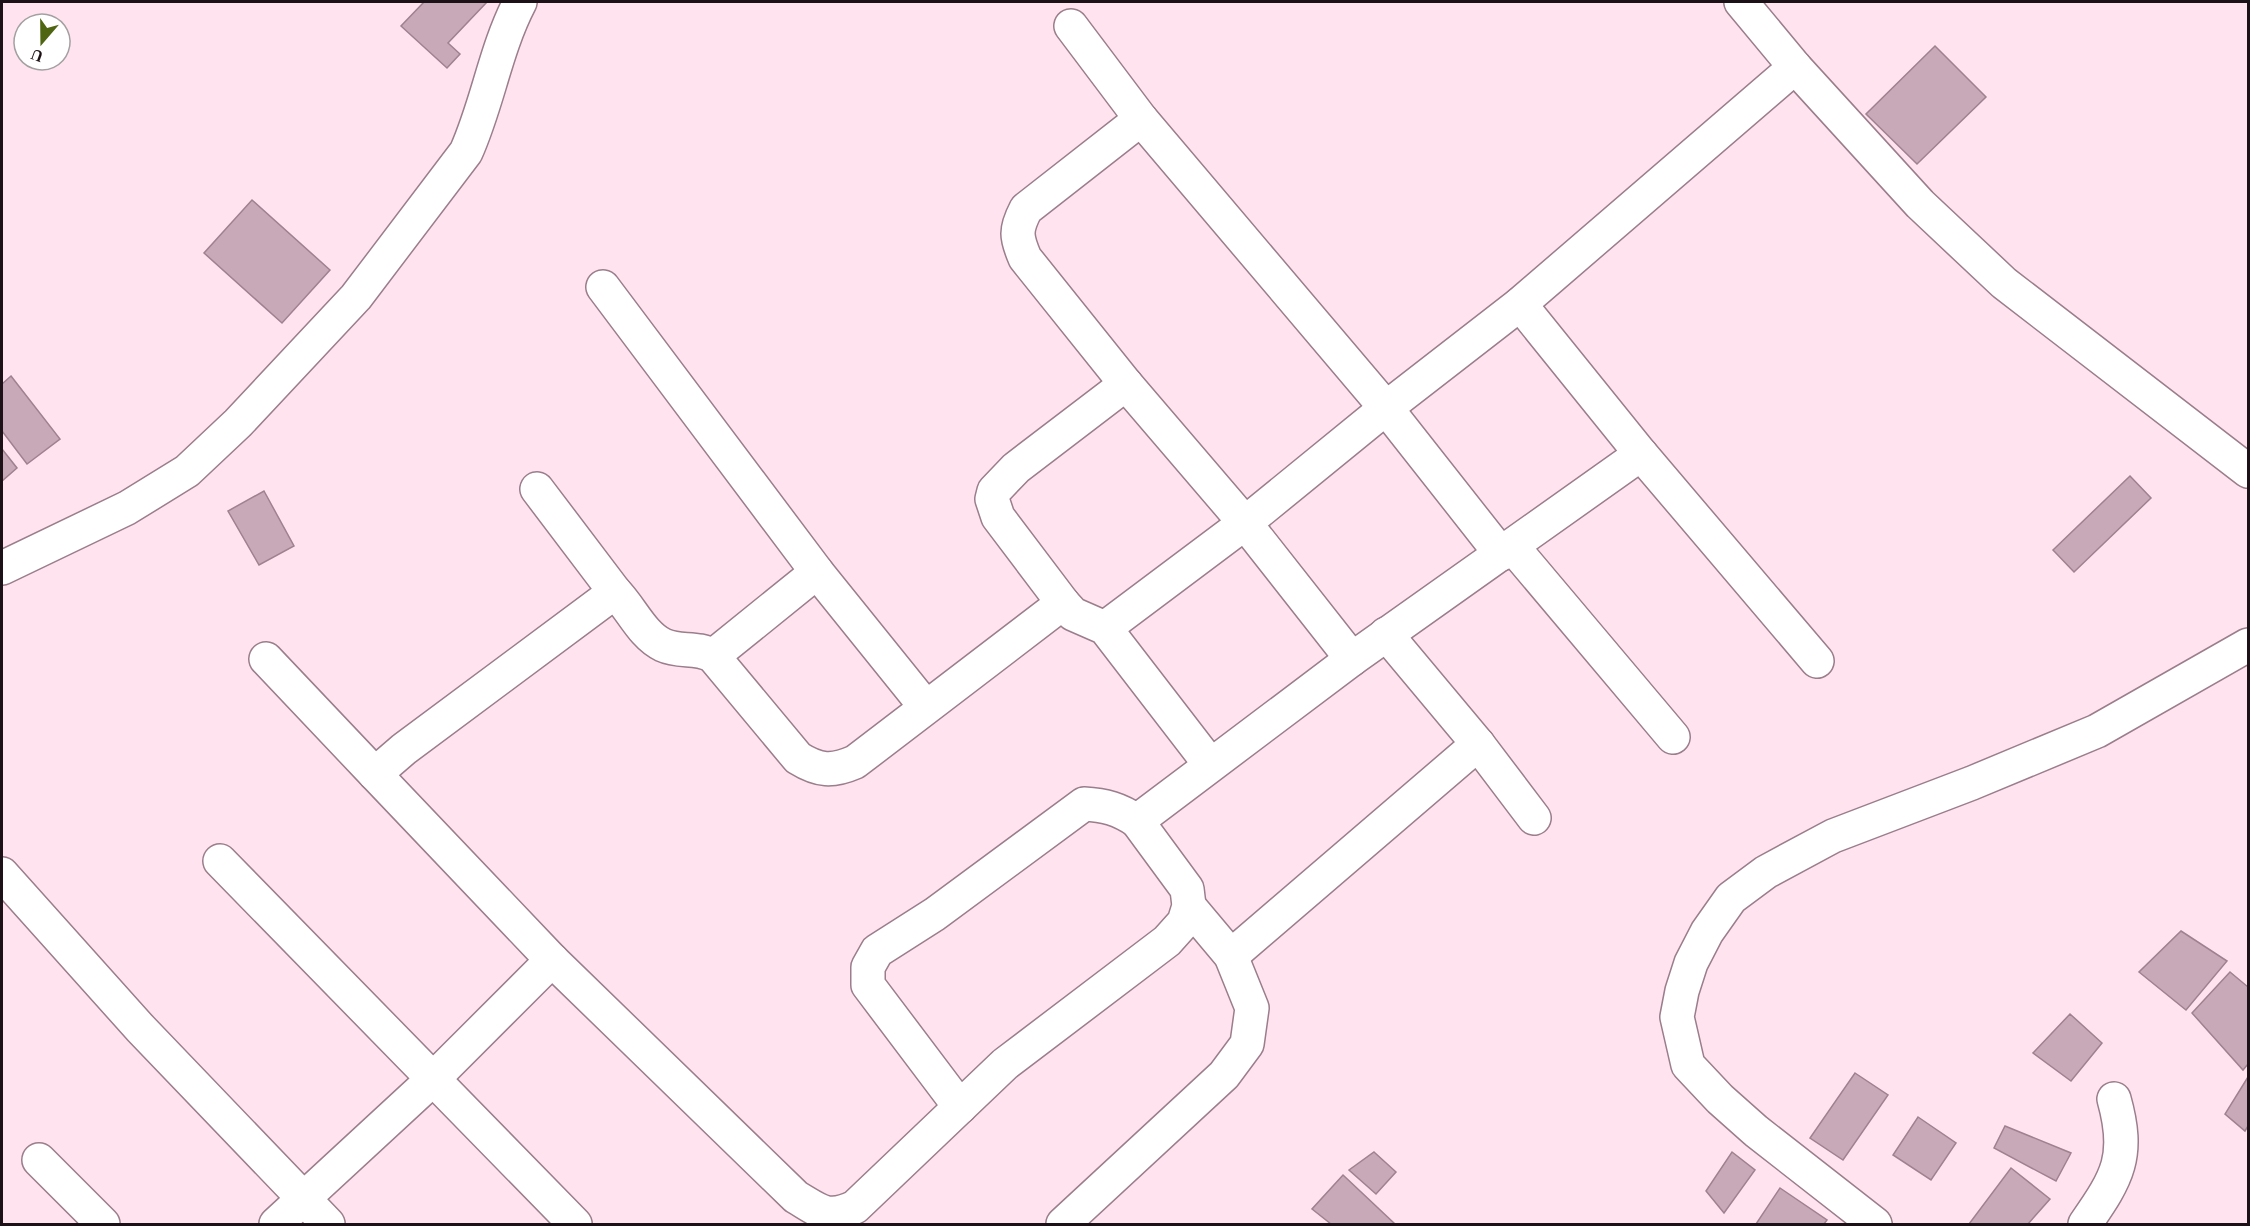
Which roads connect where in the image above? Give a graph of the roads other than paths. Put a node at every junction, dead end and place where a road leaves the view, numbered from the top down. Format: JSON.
{"nodes":[{"id":1,"x":520,"y":2,"type":"edge"},
{"id":2,"x":1741,"y":2,"type":"edge"},
{"id":3,"x":1071,"y":26,"type":"dead end"},
{"id":4,"x":1794,"y":67,"type":"junction"},
{"id":5,"x":1141,"y":119,"type":"junction"},
{"id":6,"x":603,"y":287,"type":"dead end"},
{"id":7,"x":1520,"y":304,"type":"junction"},
{"id":8,"x":1126,"y":384,"type":"junction"},
{"id":9,"x":1386,"y":408,"type":"junction"},
{"id":10,"x":1641,"y":454,"type":"junction"},
{"id":11,"x":2248,"y":471,"type":"edge"},
{"id":12,"x":537,"y":489,"type":"dead end"},
{"id":13,"x":1245,"y":523,"type":"junction"},
{"id":14,"x":1506,"y":550,"type":"junction"},
{"id":15,"x":2,"y":568,"type":"edge"},
{"id":16,"x":817,"y":572,"type":"junction"},
{"id":17,"x":615,"y":592,"type":"junction"},
{"id":18,"x":1063,"y":603,"type":"junction"},
{"id":19,"x":1105,"y":628,"type":"junction"},
{"id":20,"x":1386,"y":634,"type":"junction"},
{"id":21,"x":2248,"y":645,"type":"edge"},
{"id":22,"x":713,"y":656,"type":"junction"},
{"id":23,"x":1352,"y":659,"type":"junction"},
{"id":24,"x":266,"y":660,"type":"dead end"},
{"id":25,"x":1817,"y":661,"type":"dead end"},
{"id":26,"x":925,"y":706,"type":"junction"},
{"id":27,"x":1673,"y":737,"type":"dead end"},
{"id":28,"x":1478,"y":744,"type":"junction"},
{"id":29,"x":1209,"y":764,"type":"junction"},
{"id":30,"x":375,"y":774,"type":"junction"},
{"id":31,"x":1534,"y":818,"type":"dead end"},
{"id":32,"x":1137,"y":821,"type":"junction"},
{"id":33,"x":220,"y":861,"type":"dead end"},
{"id":34,"x":2,"y":874,"type":"edge"},
{"id":35,"x":1189,"y":906,"type":"junction"},
{"id":36,"x":1231,"y":956,"type":"junction"},
{"id":37,"x":552,"y":960,"type":"junction"},
{"id":38,"x":432,"y":1080,"type":"junction"},
{"id":39,"x":2114,"y":1099,"type":"dead end"},
{"id":40,"x":960,"y":1107,"type":"junction"},
{"id":41,"x":39,"y":1160,"type":"dead end"},
{"id":42,"x":303,"y":1198,"type":"junction"},
{"id":43,"x":841,"y":1220,"type":"edge"},
{"id":44,"x":1861,"y":1220,"type":"edge"},
{"id":45,"x":103,"y":1224,"type":"edge"},
{"id":46,"x":276,"y":1224,"type":"edge"},
{"id":47,"x":328,"y":1224,"type":"edge"},
{"id":48,"x":575,"y":1224,"type":"edge"},
{"id":49,"x":1063,"y":1224,"type":"edge"},
{"id":50,"x":2085,"y":1224,"type":"edge"}],
"edges":[{"from":1,"to":15,"type":"street"},
{"from":2,"to":4,"type":"street"},
{"from":3,"to":5,"type":"street"},
{"from":4,"to":7,"type":"street"},
{"from":4,"to":11,"type":"street"},
{"from":5,"to":8,"type":"street"},
{"from":5,"to":9,"type":"street"},
{"from":6,"to":16,"type":"street"},
{"from":7,"to":9,"type":"street"},
{"from":7,"to":10,"type":"street"},
{"from":8,"to":13,"type":"street"},
{"from":8,"to":18,"type":"street"},
{"from":9,"to":13,"type":"street"},
{"from":9,"to":14,"type":"street"},
{"from":10,"to":14,"type":"street"},
{"from":10,"to":25,"type":"street"},
{"from":12,"to":17,"type":"street"},
{"from":13,"to":19,"type":"street"},
{"from":13,"to":23,"type":"street"},
{"from":14,"to":20,"type":"street"},
{"from":14,"to":27,"type":"street"},
{"from":16,"to":22,"type":"street"},
{"from":16,"to":26,"type":"street"},
{"from":17,"to":22,"type":"street"},
{"from":17,"to":30,"type":"street"},
{"from":18,"to":19,"type":"street"},
{"from":18,"to":26,"type":"street"},
{"from":19,"to":29,"type":"street"},
{"from":20,"to":23,"type":"street"},
{"from":20,"to":28,"type":"street"},
{"from":21,"to":44,"type":"street"},
{"from":22,"to":26,"type":"street"},
{"from":23,"to":29,"type":"street"},
{"from":24,"to":30,"type":"street"},
{"from":28,"to":31,"type":"street"},
{"from":28,"to":36,"type":"street"},
{"from":29,"to":32,"type":"street"},
{"from":30,"to":37,"type":"street"},
{"from":32,"to":35,"type":"street"},
{"from":32,"to":40,"type":"street"},
{"from":33,"to":38,"type":"street"},
{"from":34,"to":42,"type":"street"},
{"from":35,"to":36,"type":"street"},
{"from":35,"to":40,"type":"street"},
{"from":36,"to":49,"type":"street"},
{"from":37,"to":38,"type":"street"},
{"from":37,"to":43,"type":"street"},
{"from":38,"to":42,"type":"street"},
{"from":38,"to":48,"type":"street"},
{"from":39,"to":50,"type":"street"},
{"from":40,"to":43,"type":"street"},
{"from":41,"to":45,"type":"street"},
{"from":42,"to":46,"type":"street"},
{"from":42,"to":47,"type":"street"}]}
